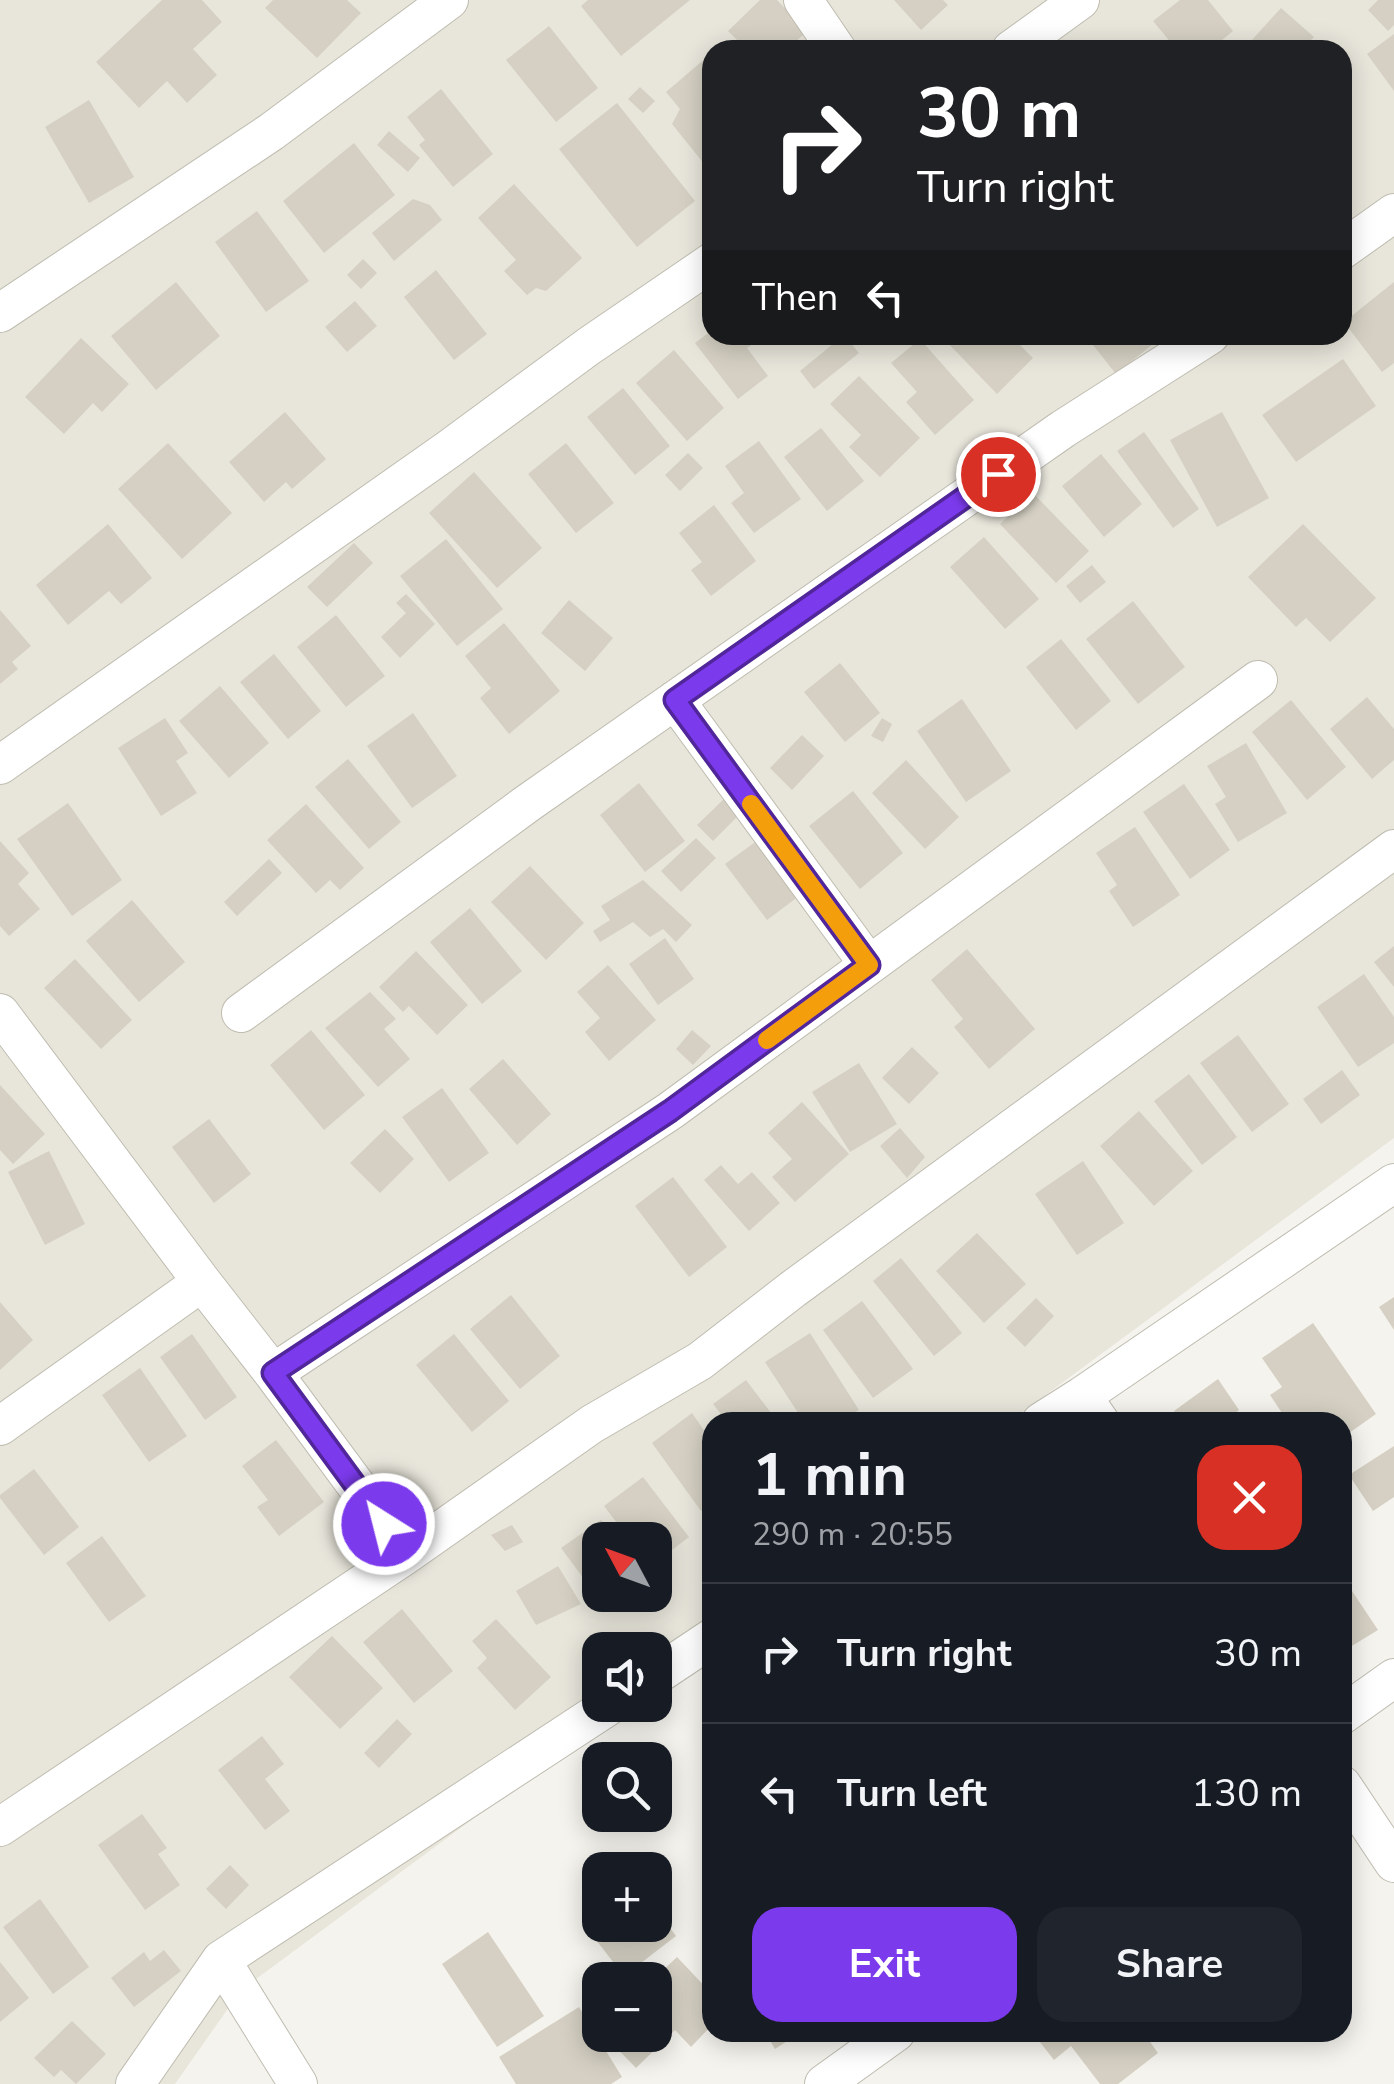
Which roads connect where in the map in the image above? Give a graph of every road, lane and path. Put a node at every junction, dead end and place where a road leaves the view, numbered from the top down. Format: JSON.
{"nodes":[{"id":1,"x":449,"y":0,"type":"edge"},
{"id":2,"x":804,"y":0,"type":"edge"},
{"id":3,"x":1080,"y":0,"type":"edge"},
{"id":4,"x":831,"y":40,"type":"edge"},
{"id":5,"x":1026,"y":40,"type":"edge"},
{"id":6,"x":1394,"y":213,"type":"edge"},
{"id":7,"x":1352,"y":243,"type":"edge"},
{"id":8,"x":702,"y":269,"type":"edge"},
{"id":9,"x":0,"y":313,"type":"edge"},
{"id":10,"x":1195,"y":345,"type":"edge"},
{"id":11,"x":1258,"y":680,"type":"dead end"},
{"id":12,"x":675,"y":700,"type":"junction"},
{"id":13,"x":0,"y":765,"type":"edge"},
{"id":14,"x":1394,"y":849,"type":"edge"},
{"id":15,"x":869,"y":965,"type":"junction"},
{"id":16,"x":241,"y":1013,"type":"dead end"},
{"id":17,"x":2,"y":1019,"type":"edge"},
{"id":18,"x":1394,"y":1183,"type":"edge"},
{"id":19,"x":202,"y":1282,"type":"junction"},
{"id":20,"x":273,"y":1373,"type":"junction"},
{"id":21,"x":1091,"y":1409,"type":"edge"},
{"id":22,"x":0,"y":1426,"type":"edge"},
{"id":23,"x":407,"y":1554,"type":"junction"},
{"id":24,"x":702,"y":1645,"type":"edge"},
{"id":25,"x":672,"y":1665,"type":"edge"},
{"id":26,"x":1394,"y":1678,"type":"edge"},
{"id":27,"x":1352,"y":1707,"type":"edge"},
{"id":28,"x":584,"y":1722,"type":"edge"},
{"id":29,"x":1352,"y":1800,"type":"edge"},
{"id":30,"x":0,"y":1827,"type":"edge"},
{"id":31,"x":1394,"y":1863,"type":"edge"},
{"id":32,"x":221,"y":1960,"type":"junction"},
{"id":33,"x":882,"y":2042,"type":"edge"},
{"id":34,"x":135,"y":2084,"type":"edge"},
{"id":35,"x":298,"y":2084,"type":"edge"},
{"id":36,"x":824,"y":2084,"type":"edge"}],
"edges":[{"from":1,"to":9,"type":"street"},
{"from":2,"to":4,"type":"street"},
{"from":3,"to":5,"type":"street"},
{"from":6,"to":7,"type":"street"},
{"from":8,"to":13,"type":"street"},
{"from":10,"to":12,"type":"street"},
{"from":11,"to":15,"type":"street"},
{"from":12,"to":15,"type":"street"},
{"from":12,"to":16,"type":"street"},
{"from":14,"to":23,"type":"street"},
{"from":15,"to":20,"type":"street"},
{"from":17,"to":19,"type":"street"},
{"from":18,"to":21,"type":"street"},
{"from":19,"to":20,"type":"street"},
{"from":19,"to":22,"type":"street"},
{"from":20,"to":23,"type":"street"},
{"from":23,"to":30,"type":"street"},
{"from":24,"to":25,"type":"street"},
{"from":26,"to":27,"type":"street"},
{"from":28,"to":32,"type":"street"},
{"from":29,"to":31,"type":"street"},
{"from":32,"to":34,"type":"street"},
{"from":32,"to":35,"type":"street"},
{"from":33,"to":36,"type":"street"}]}
